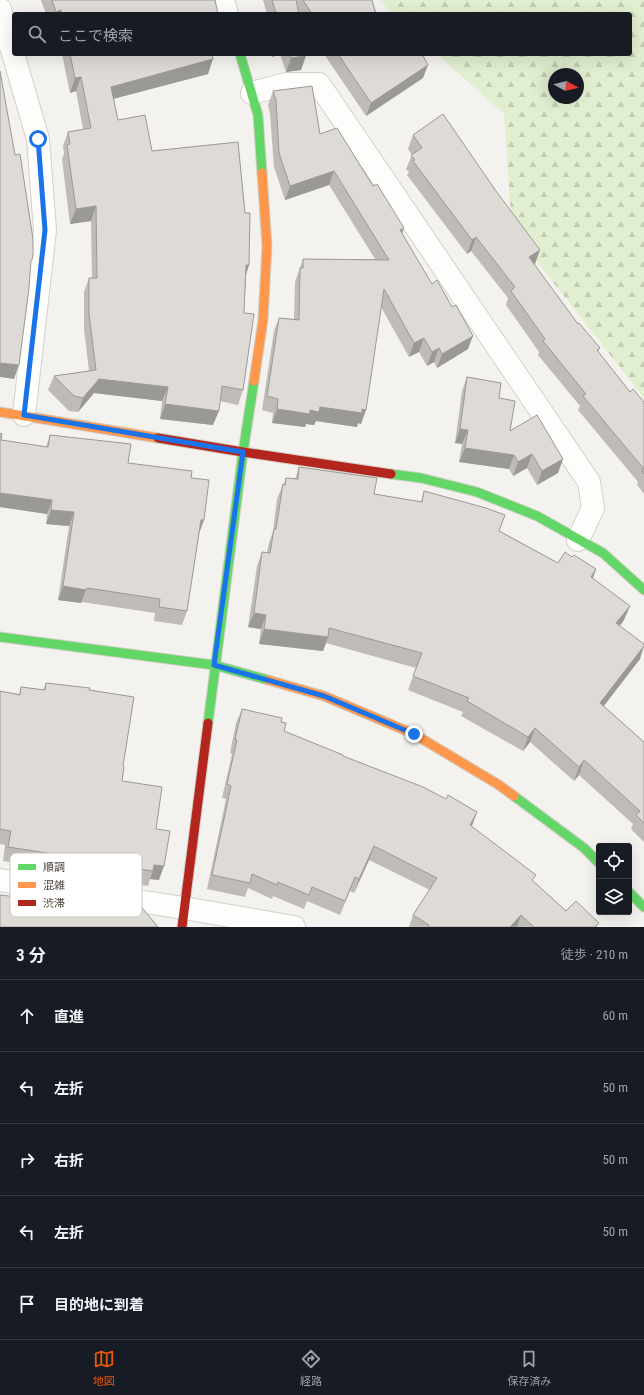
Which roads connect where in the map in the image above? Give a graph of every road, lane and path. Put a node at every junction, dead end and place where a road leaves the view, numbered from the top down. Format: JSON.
{"nodes":[{"id":1,"x":223,"y":0,"type":"edge"},
{"id":2,"x":0,"y":9,"type":"edge"},
{"id":3,"x":226,"y":12,"type":"edge"},
{"id":4,"x":12,"y":50,"type":"edge"},
{"id":5,"x":14,"y":56,"type":"edge"},
{"id":6,"x":241,"y":56,"type":"edge"},
{"id":7,"x":252,"y":93,"type":"junction"},
{"id":8,"x":0,"y":412,"type":"edge"},
{"id":9,"x":24,"y":415,"type":"junction"},
{"id":10,"x":243,"y":452,"type":"junction"},
{"id":11,"x":578,"y":540,"type":"junction"},
{"id":12,"x":644,"y":590,"type":"edge"},
{"id":13,"x":0,"y":637,"type":"edge"},
{"id":14,"x":214,"y":665,"type":"junction"},
{"id":15,"x":596,"y":860,"type":"edge"},
{"id":16,"x":0,"y":880,"type":"edge"},
{"id":17,"x":10,"y":882,"type":"edge"},
{"id":18,"x":632,"y":895,"type":"edge"},
{"id":19,"x":644,"y":907,"type":"edge"},
{"id":20,"x":142,"y":909,"type":"edge"},
{"id":21,"x":183,"y":918,"type":"edge"},
{"id":22,"x":294,"y":927,"type":"edge"}],
"edges":[{"from":1,"to":3,"type":"street"},
{"from":2,"to":4,"type":"street"},
{"from":5,"to":9,"type":"street"},
{"from":6,"to":7,"type":"street"},
{"from":7,"to":10,"type":"street"},
{"from":7,"to":11,"type":"street"},
{"from":8,"to":9,"type":"street"},
{"from":9,"to":10,"type":"street"},
{"from":10,"to":11,"type":"street"},
{"from":10,"to":14,"type":"street"},
{"from":11,"to":12,"type":"street"},
{"from":13,"to":14,"type":"street"},
{"from":14,"to":15,"type":"street"},
{"from":14,"to":21,"type":"street"},
{"from":16,"to":17,"type":"street"},
{"from":18,"to":19,"type":"street"},
{"from":20,"to":21,"type":"street"},
{"from":21,"to":22,"type":"street"}]}
